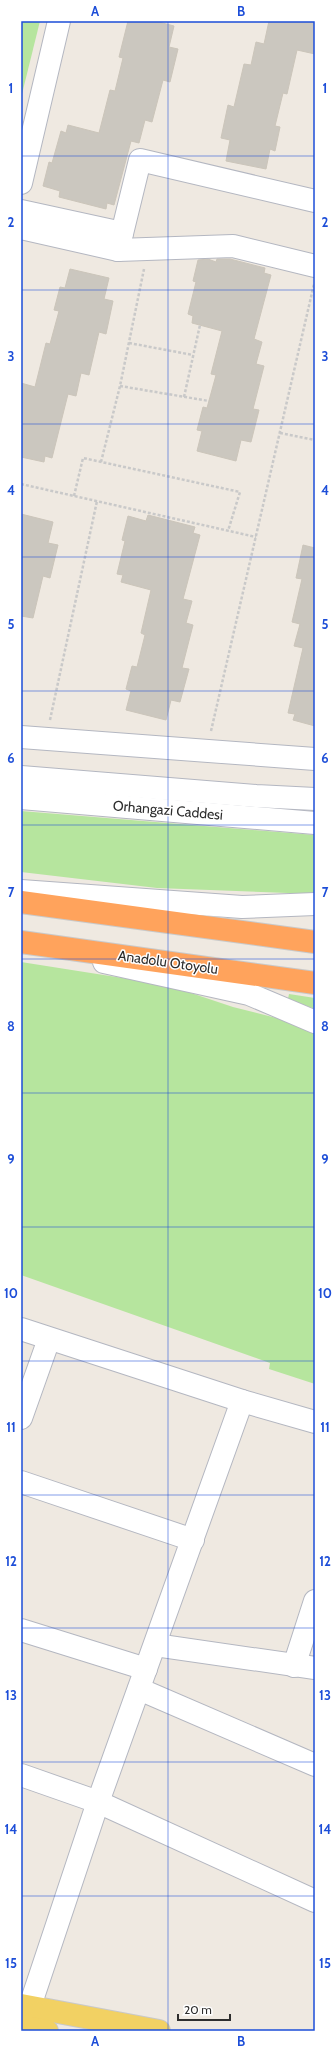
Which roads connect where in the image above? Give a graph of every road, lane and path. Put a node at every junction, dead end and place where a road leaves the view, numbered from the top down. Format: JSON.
{"nodes":[{"id":1,"x":59,"y":21,"type":"edge"},
{"id":2,"x":21,"y":183,"type":"edge"},
{"id":3,"x":315,"y":201,"type":"edge"},
{"id":4,"x":21,"y":210,"type":"edge"},
{"id":5,"x":21,"y":228,"type":"edge"},
{"id":6,"x":120,"y":242,"type":"junction"},
{"id":7,"x":148,"y":249,"type":"junction"},
{"id":8,"x":315,"y":266,"type":"edge"},
{"id":9,"x":315,"y":282,"type":"edge"},
{"id":10,"x":200,"y":325,"type":"dead end"},
{"id":11,"x":129,"y":343,"type":"junction"},
{"id":12,"x":193,"y":355,"type":"junction"},
{"id":13,"x":120,"y":386,"type":"junction"},
{"id":14,"x":184,"y":397,"type":"junction"},
{"id":15,"x":209,"y":401,"type":"dead end"},
{"id":16,"x":280,"y":433,"type":"junction"},
{"id":17,"x":315,"y":440,"type":"edge"},
{"id":18,"x":101,"y":462,"type":"junction"},
{"id":19,"x":21,"y":484,"type":"edge"},
{"id":20,"x":74,"y":496,"type":"junction"},
{"id":21,"x":97,"y":501,"type":"junction"},
{"id":22,"x":228,"y":531,"type":"junction"},
{"id":23,"x":256,"y":537,"type":"junction"},
{"id":24,"x":21,"y":737,"type":"edge"},
{"id":25,"x":46,"y":739,"type":"junction"},
{"id":26,"x":206,"y":751,"type":"junction"},
{"id":27,"x":315,"y":759,"type":"edge"},
{"id":28,"x":21,"y":777,"type":"edge"},
{"id":29,"x":21,"y":798,"type":"edge"},
{"id":30,"x":315,"y":799,"type":"edge"},
{"id":31,"x":315,"y":823,"type":"edge"},
{"id":32,"x":21,"y":891,"type":"edge"},
{"id":33,"x":21,"y":902,"type":"edge"},
{"id":34,"x":315,"y":904,"type":"edge"},
{"id":35,"x":315,"y":942,"type":"edge"},
{"id":36,"x":21,"y":943,"type":"edge"},
{"id":37,"x":315,"y":983,"type":"edge"},
{"id":38,"x":315,"y":1022,"type":"edge"},
{"id":39,"x":21,"y":1329,"type":"edge"},
{"id":40,"x":49,"y":1338,"type":"junction"},
{"id":41,"x":242,"y":1401,"type":"junction"},
{"id":42,"x":21,"y":1418,"type":"edge"},
{"id":43,"x":315,"y":1422,"type":"edge"},
{"id":44,"x":21,"y":1482,"type":"edge"},
{"id":45,"x":193,"y":1540,"type":"junction"},
{"id":46,"x":315,"y":1601,"type":"edge"},
{"id":47,"x":21,"y":1630,"type":"edge"},
{"id":48,"x":155,"y":1645,"type":"junction"},
{"id":49,"x":304,"y":1667,"type":"edge"},
{"id":50,"x":143,"y":1679,"type":"junction"},
{"id":51,"x":315,"y":1764,"type":"edge"},
{"id":52,"x":21,"y":1775,"type":"edge"},
{"id":53,"x":98,"y":1802,"type":"junction"},
{"id":54,"x":315,"y":1901,"type":"edge"},
{"id":55,"x":24,"y":2019,"type":"edge"},
{"id":56,"x":47,"y":2031,"type":"edge"},
{"id":57,"x":159,"y":2031,"type":"edge"}],
"edges":[{"from":1,"to":2,"type":"street"},
{"from":3,"to":6,"type":"street"},
{"from":4,"to":6,"type":"street"},
{"from":5,"to":6,"type":"street"},
{"from":6,"to":7,"type":"street"},
{"from":7,"to":8,"type":"street"},
{"from":7,"to":11,"type":"path"},
{"from":9,"to":16,"type":"path"},
{"from":10,"to":12,"type":"path"},
{"from":11,"to":12,"type":"path"},
{"from":11,"to":13,"type":"path"},
{"from":12,"to":14,"type":"path"},
{"from":13,"to":14,"type":"path"},
{"from":13,"to":18,"type":"path"},
{"from":14,"to":15,"type":"path"},
{"from":16,"to":17,"type":"path"},
{"from":16,"to":23,"type":"path"},
{"from":18,"to":20,"type":"path"},
{"from":18,"to":22,"type":"path"},
{"from":19,"to":20,"type":"path"},
{"from":20,"to":21,"type":"path"},
{"from":21,"to":22,"type":"path"},
{"from":21,"to":25,"type":"path"},
{"from":22,"to":23,"type":"path"},
{"from":23,"to":26,"type":"path"},
{"from":24,"to":25,"type":"street"},
{"from":25,"to":26,"type":"street"},
{"from":26,"to":27,"type":"street"},
{"from":28,"to":30,"type":"street","name":"Orhangazi Caddesi"},
{"from":29,"to":31,"type":"street","name":"Orhangazi Caddesi"},
{"from":32,"to":34,"type":"street"},
{"from":33,"to":35,"type":"highway"},
{"from":36,"to":37,"type":"highway","name":"Anadolu Otoyolu"},
{"from":36,"to":38,"type":"street"},
{"from":39,"to":40,"type":"street"},
{"from":40,"to":41,"type":"street"},
{"from":40,"to":42,"type":"street"},
{"from":41,"to":43,"type":"street"},
{"from":41,"to":45,"type":"street"},
{"from":44,"to":45,"type":"street"},
{"from":45,"to":48,"type":"street"},
{"from":46,"to":49,"type":"street"},
{"from":47,"to":50,"type":"street"},
{"from":48,"to":49,"type":"street"},
{"from":48,"to":50,"type":"street"},
{"from":50,"to":51,"type":"street"},
{"from":50,"to":53,"type":"street"},
{"from":52,"to":53,"type":"street"},
{"from":53,"to":54,"type":"street"},
{"from":53,"to":55,"type":"street"},
{"from":55,"to":56,"type":"main road"},
{"from":55,"to":57,"type":"main road"}]}
